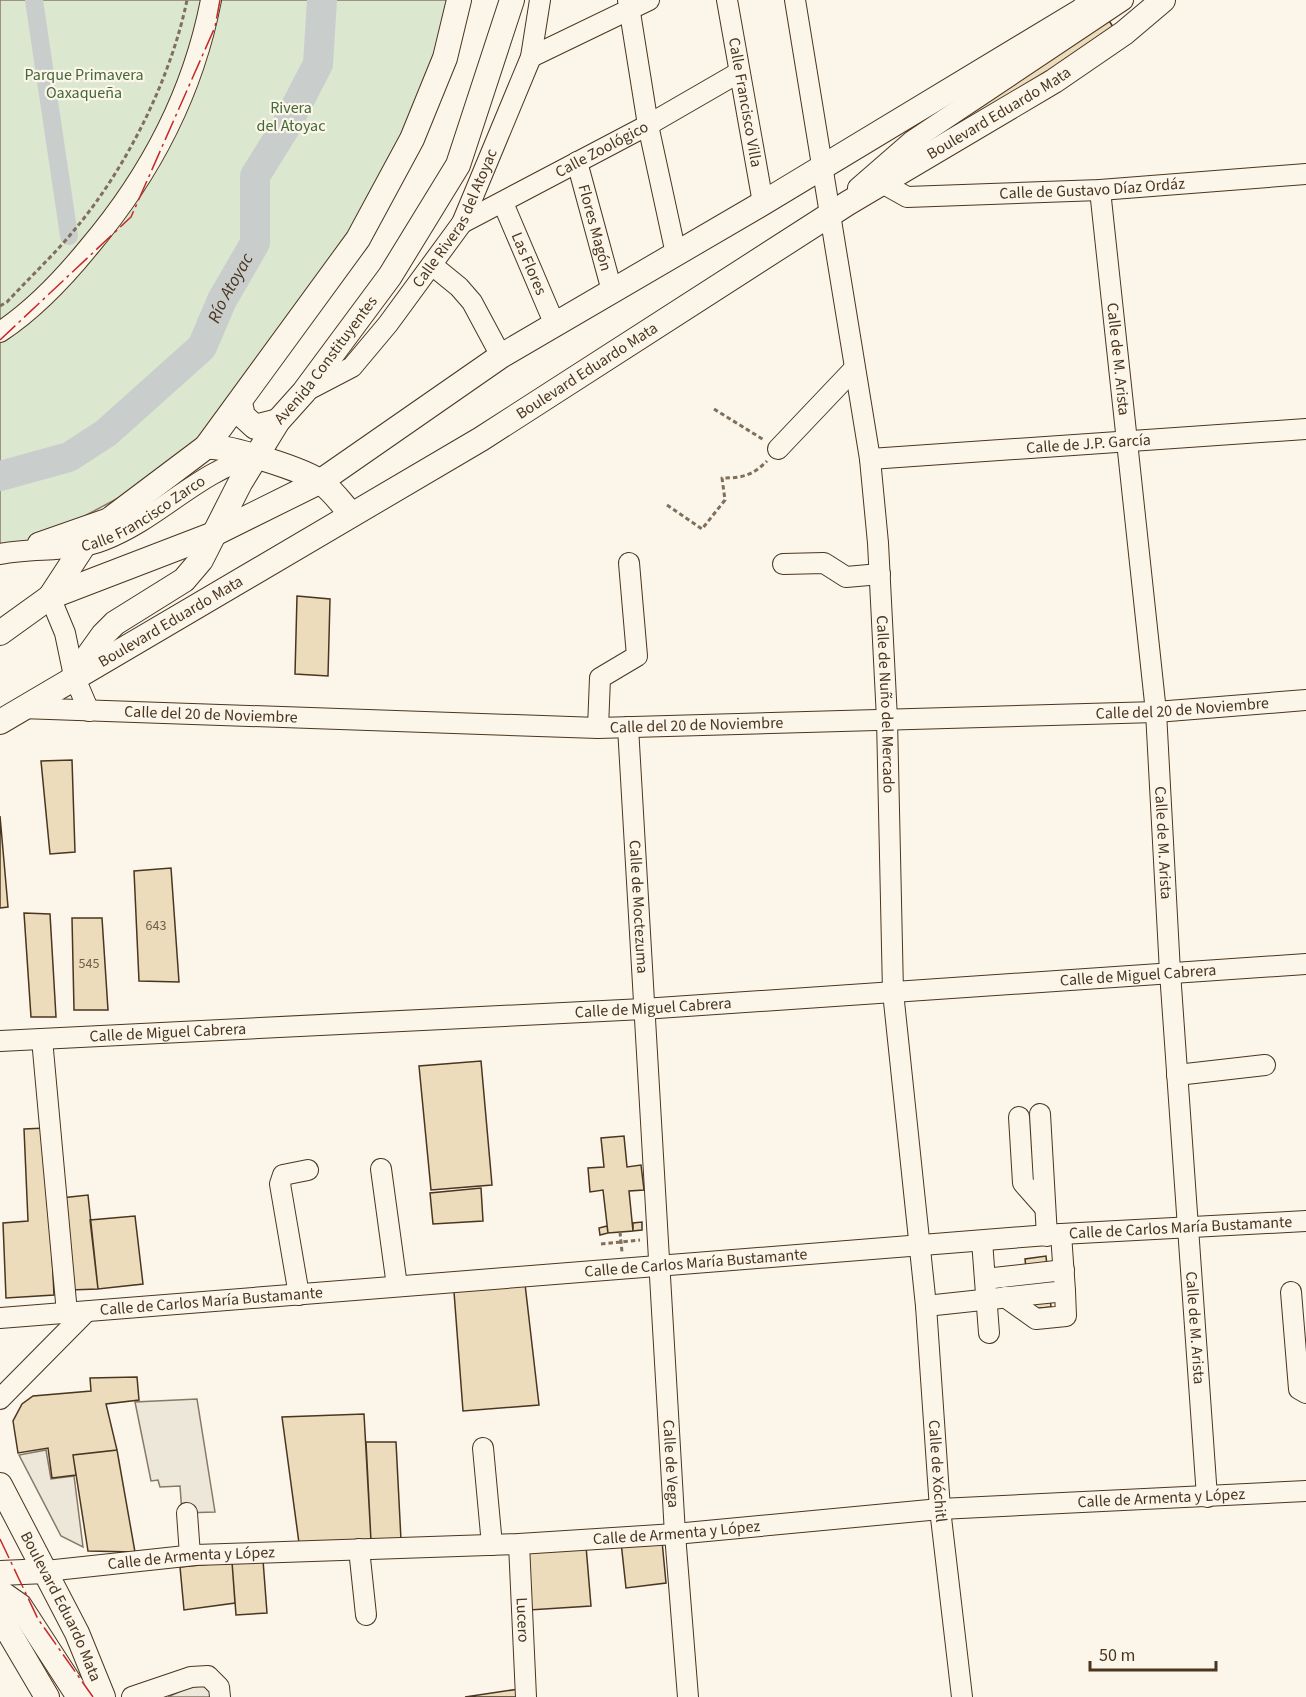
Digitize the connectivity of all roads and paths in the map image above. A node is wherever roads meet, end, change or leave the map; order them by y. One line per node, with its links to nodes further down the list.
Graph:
1 (187, 0): 28 (path)
2 (211, 0): 30 (street)
3 (459, 0): 34 (main road)
4 (512, 0): 33 (main road, Avenida Constituyentes)
5 (540, 0): 13 (street, Calle Riveras del Atoyac)
6 (649, 0): 12 (street)
7 (727, 0): 14 (street, Calle Francisco Villa)
8 (795, 0): 17 (street, Calle de Nuño del Mercado)
9 (1094, 0): 17 (main road)
10 (1123, 0): 23 (street)
11 (1162, 0): 19 (main road, Boulevard Eduardo Mata)
12 (629, 5): 13 (street); 15 (street)
13 (531, 57): 24 (street, Calle Riveras del Atoyac)
14 (738, 73): 15 (street, Calle Zoológico); 22 (street, Calle Francisco Villa)
15 (648, 125): 16 (street, Calle Zoológico); 25 (street)
16 (577, 162): 21 (street, Calle Zoológico); 27 (street, Flores Magón)
17 (823, 165): 22 (main road); 23 (street, Calle de Nuño del Mercado)
18 (1306, 174): 20 (street, Calle de Gustavo Díaz Ordáz)
19 (882, 183): 20 (street, Calle de Gustavo Díaz Ordáz); 23 (main road, Boulevard Eduardo Mata)
20 (1100, 190): 38 (street, Calle de M. Arista)
21 (503, 203): 24 (street, Calle Zoológico); 29 (street, Las Flores)
22 (763, 203): 25 (main road)
23 (840, 209): 32 (street, Calle de Nuño del Mercado); 45 (main road, Boulevard Eduardo Mata)
24 (462, 223): 26 (street, Calle Riveras del Atoyac)
25 (676, 254): 27 (main road)
26 (432, 265): 31 (street); 33 (street, Calle Riveras del Atoyac)
27 (612, 291): 29 (main road)
28 (0, 306)
29 (555, 325): 31 (main road)
30 (0, 332)
31 (501, 356): 43 (main road)
32 (854, 369): 40 (street); 42 (street, Calle de Nuño del Mercado)
33 (304, 392): 36 (main road, Avenida Constituyentes)
34 (240, 403): 36 (main road); 39 (main road)
35 (714, 409): 40 (path)
36 (278, 421): 41 (main road, Avenida Constituyentes)
37 (1306, 429): 38 (street, Calle de J.P. García)
38 (1128, 441): 42 (street, Calle de J.P. García); 60 (street, Calle de M. Arista)
39 (206, 447): 41 (main road); 46 (main road)
40 (778, 449): 44 (path)
41 (256, 456): 43 (main road); 47 (main road, Avenida Constituyentes); 48 (street, Calle Francisco Zarco)
42 (870, 459): 53 (street, Calle de Nuño del Mercado)
43 (321, 482): 45 (main road); 47 (main road)
44 (667, 505)
45 (351, 514): 56 (main road, Boulevard Eduardo Mata)
46 (113, 517): 48 (main road); 49 (street, Calle Francisco Zarco)
47 (214, 534): 54 (main road); 56 (main road, Avenida Constituyentes)
48 (84, 545): 49 (street, Calle Francisco Zarco); 54 (main road)
49 (21, 550): 50 (street, Calle Francisco Zarco)
50 (0, 554)
51 (629, 562): 64 (street)
52 (783, 564): 53 (street)
53 (880, 574): 61 (street, Calle de Nuño del Mercado)
54 (50, 597): 55 (main road); 56 (street)
55 (1, 631)
56 (74, 676): 58 (main road, Boulevard Eduardo Mata); 59 (street)
57 (1306, 700): 60 (street, Calle del 20 de Noviembre)
58 (21, 708): 59 (street, Calle del 20 de Noviembre); 62 (main road, Boulevard Eduardo Mata)
59 (89, 711): 64 (street, Calle del 20 de Noviembre)
60 (1156, 712): 61 (street, Calle del 20 de Noviembre); 66 (street, Calle de M. Arista)
61 (887, 719): 63 (street, Calle del 20 de Noviembre); 67 (street, Calle de Nuño del Mercado)
62 (0, 722)
63 (628, 727): 64 (street, Calle del 20 de Noviembre); 68 (street, Calle de Moctezuma)
64 (598, 728)
65 (1306, 964): 66 (street, Calle de Miguel Cabrera)
66 (1170, 972): 67 (street, Calle de Miguel Cabrera); 72 (street, Calle de M. Arista)
67 (893, 992): 68 (street, Calle de Miguel Cabrera); 84 (street, Calle de Nuño del Mercado)
68 (643, 1009): 69 (street, Calle de Miguel Cabrera); 81 (street, Calle de Moctezuma)
69 (42, 1039): 70 (street, Calle de Miguel Cabrera); 93 (street)
70 (0, 1041)
71 (1265, 1065): 72 (street)
72 (1177, 1075): 79 (street, Calle de M. Arista)
73 (1040, 1114): 77 (street)
74 (1019, 1117): 77 (street)
75 (308, 1170): 90 (street)
76 (381, 1170): 88 (street)
77 (1045, 1208): 80 (street)
78 (1306, 1221): 79 (street, Calle de Carlos María Bustamante)
79 (1187, 1228): 80 (street, Calle de Carlos María Bustamante); 101 (street, Calle de M. Arista)
80 (1054, 1235): 82 (street, Calle de Carlos María Bustamante); 86 (street)
81 (660, 1238): 83 (path); 85 (street, Calle de Moctezuma)
82 (982, 1241): 84 (street, Calle de Carlos María Bustamante); 87 (street)
83 (601, 1244)
84 (920, 1247): 85 (street, Calle de Carlos María Bustamante); 92 (street, Calle de Xóchitl)
85 (662, 1266): 88 (street, Calle de Carlos María Bustamante); 104 (street, Calle de Vega)
86 (1064, 1270): 87 (street); 91 (street)
87 (985, 1279): 91 (street)
88 (397, 1286): 90 (street, Calle de Carlos María Bustamante)
89 (1291, 1292): 96 (street)
90 (299, 1295): 93 (street, Calle de Carlos María Bustamante)
91 (995, 1298): 92 (street); 95 (street)
92 (926, 1306): 102 (street, Calle de Xóchitl)
93 (76, 1312): 94 (street, Calle de Carlos María Bustamante); 97 (street, Calle de Carlos María Bustamante)
94 (0, 1318)
95 (989, 1333)
96 (1306, 1393)
97 (0, 1399)
98 (483, 1448): 106 (street)
99 (0, 1485): 109 (main road, Boulevard Eduardo Mata)
100 (1306, 1491): 101 (street, Calle de Armenta y López)
101 (1206, 1497): 102 (street, Calle de Armenta y López)
102 (940, 1509): 104 (street, Calle de Armenta y López); 121 (street, Calle de Xóchitl)
103 (187, 1513): 108 (street)
104 (675, 1534): 105 (street, Calle de Armenta y López); 120 (street, Calle de Vega)
105 (519, 1544): 106 (street, Calle de Armenta y López); 119 (street, Lucero)
106 (492, 1545): 107 (street, Calle de Armenta y López)
107 (358, 1549): 108 (street, Calle de Armenta y López); 112 (street)
108 (190, 1555): 109 (street, Calle de Armenta y López)
109 (46, 1571): 110 (main road); 116 (main road, Boulevard Eduardo Mata)
110 (0, 1573)
111 (0, 1592): 115 (main road)
112 (366, 1615)
113 (0, 1617): 114 (main road)
114 (47, 1697)
115 (79, 1697)
116 (103, 1697)
117 (132, 1697): 118 (street)
118 (220, 1697)
119 (526, 1697)
120 (688, 1697)
121 (962, 1697)

